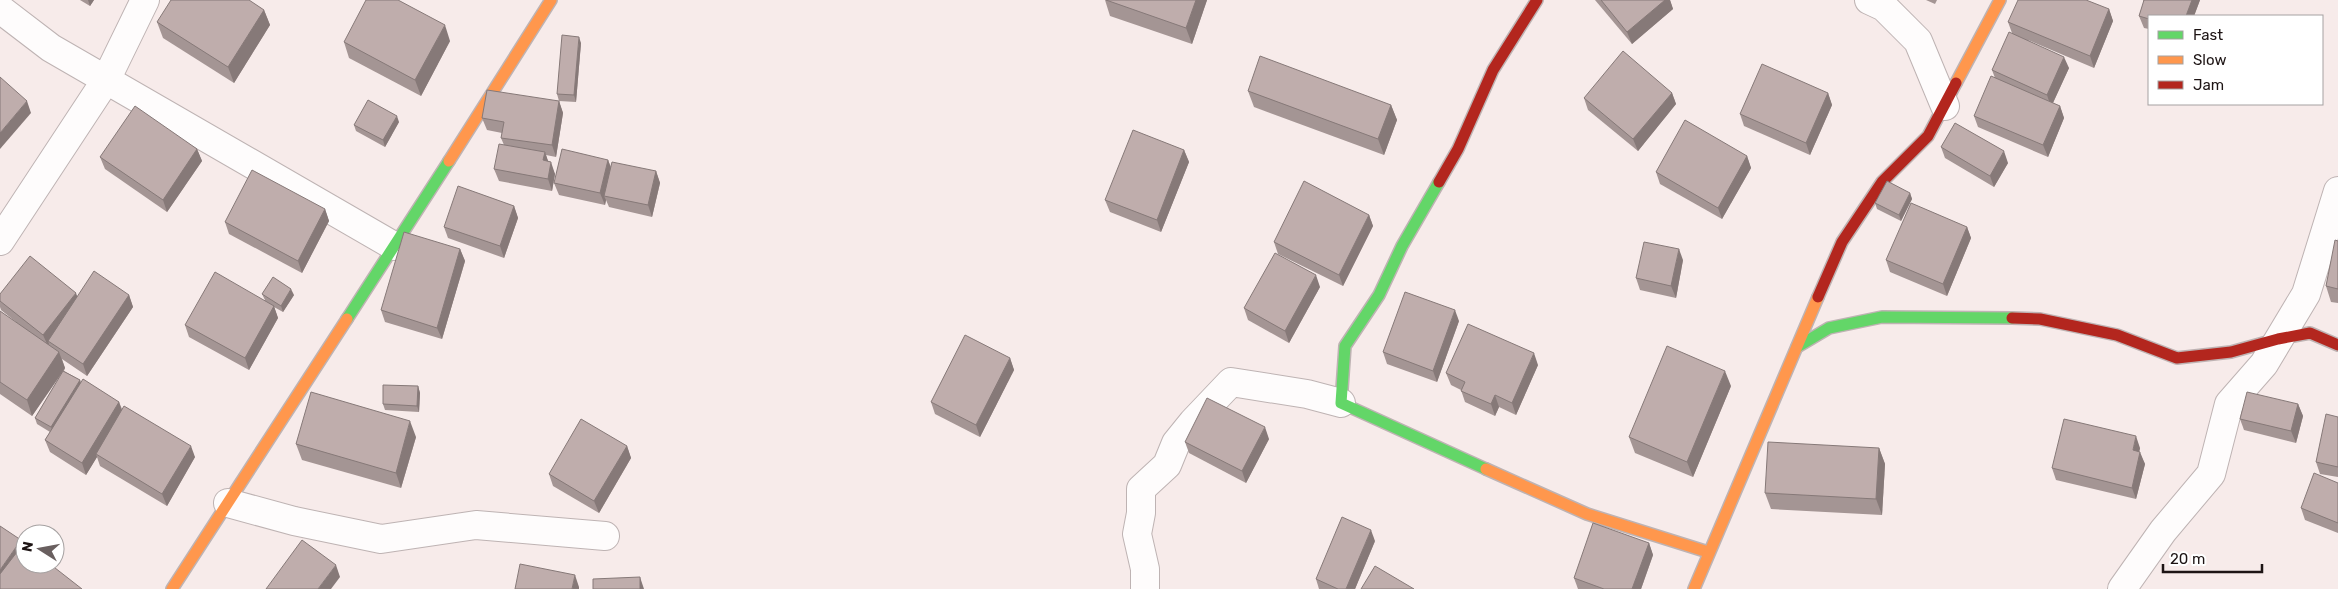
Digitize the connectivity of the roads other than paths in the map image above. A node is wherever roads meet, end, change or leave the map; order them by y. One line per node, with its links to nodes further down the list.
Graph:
1 (145, 0): 7 (street)
2 (551, 0): 11 (street)
3 (1538, 0): 15 (street)
4 (1869, 0): 8 (street)
5 (2000, 0): 8 (street)
6 (0, 9): 7 (street)
7 (106, 80): 10 (street); 11 (street)
8 (1946, 106): 14 (street)
9 (2338, 191): 12 (street)
10 (0, 241)
11 (394, 246): 16 (street)
12 (2278, 339): 13 (street); 14 (street); 22 (street)
13 (2338, 344)
14 (1797, 347): 18 (street)
15 (1341, 403): 18 (street); 20 (street)
16 (228, 503): 17 (street); 19 (street)
17 (605, 536)
18 (1708, 552): 21 (street)
19 (172, 589)
20 (1144, 589)
21 (1694, 589)
22 (2122, 589)

